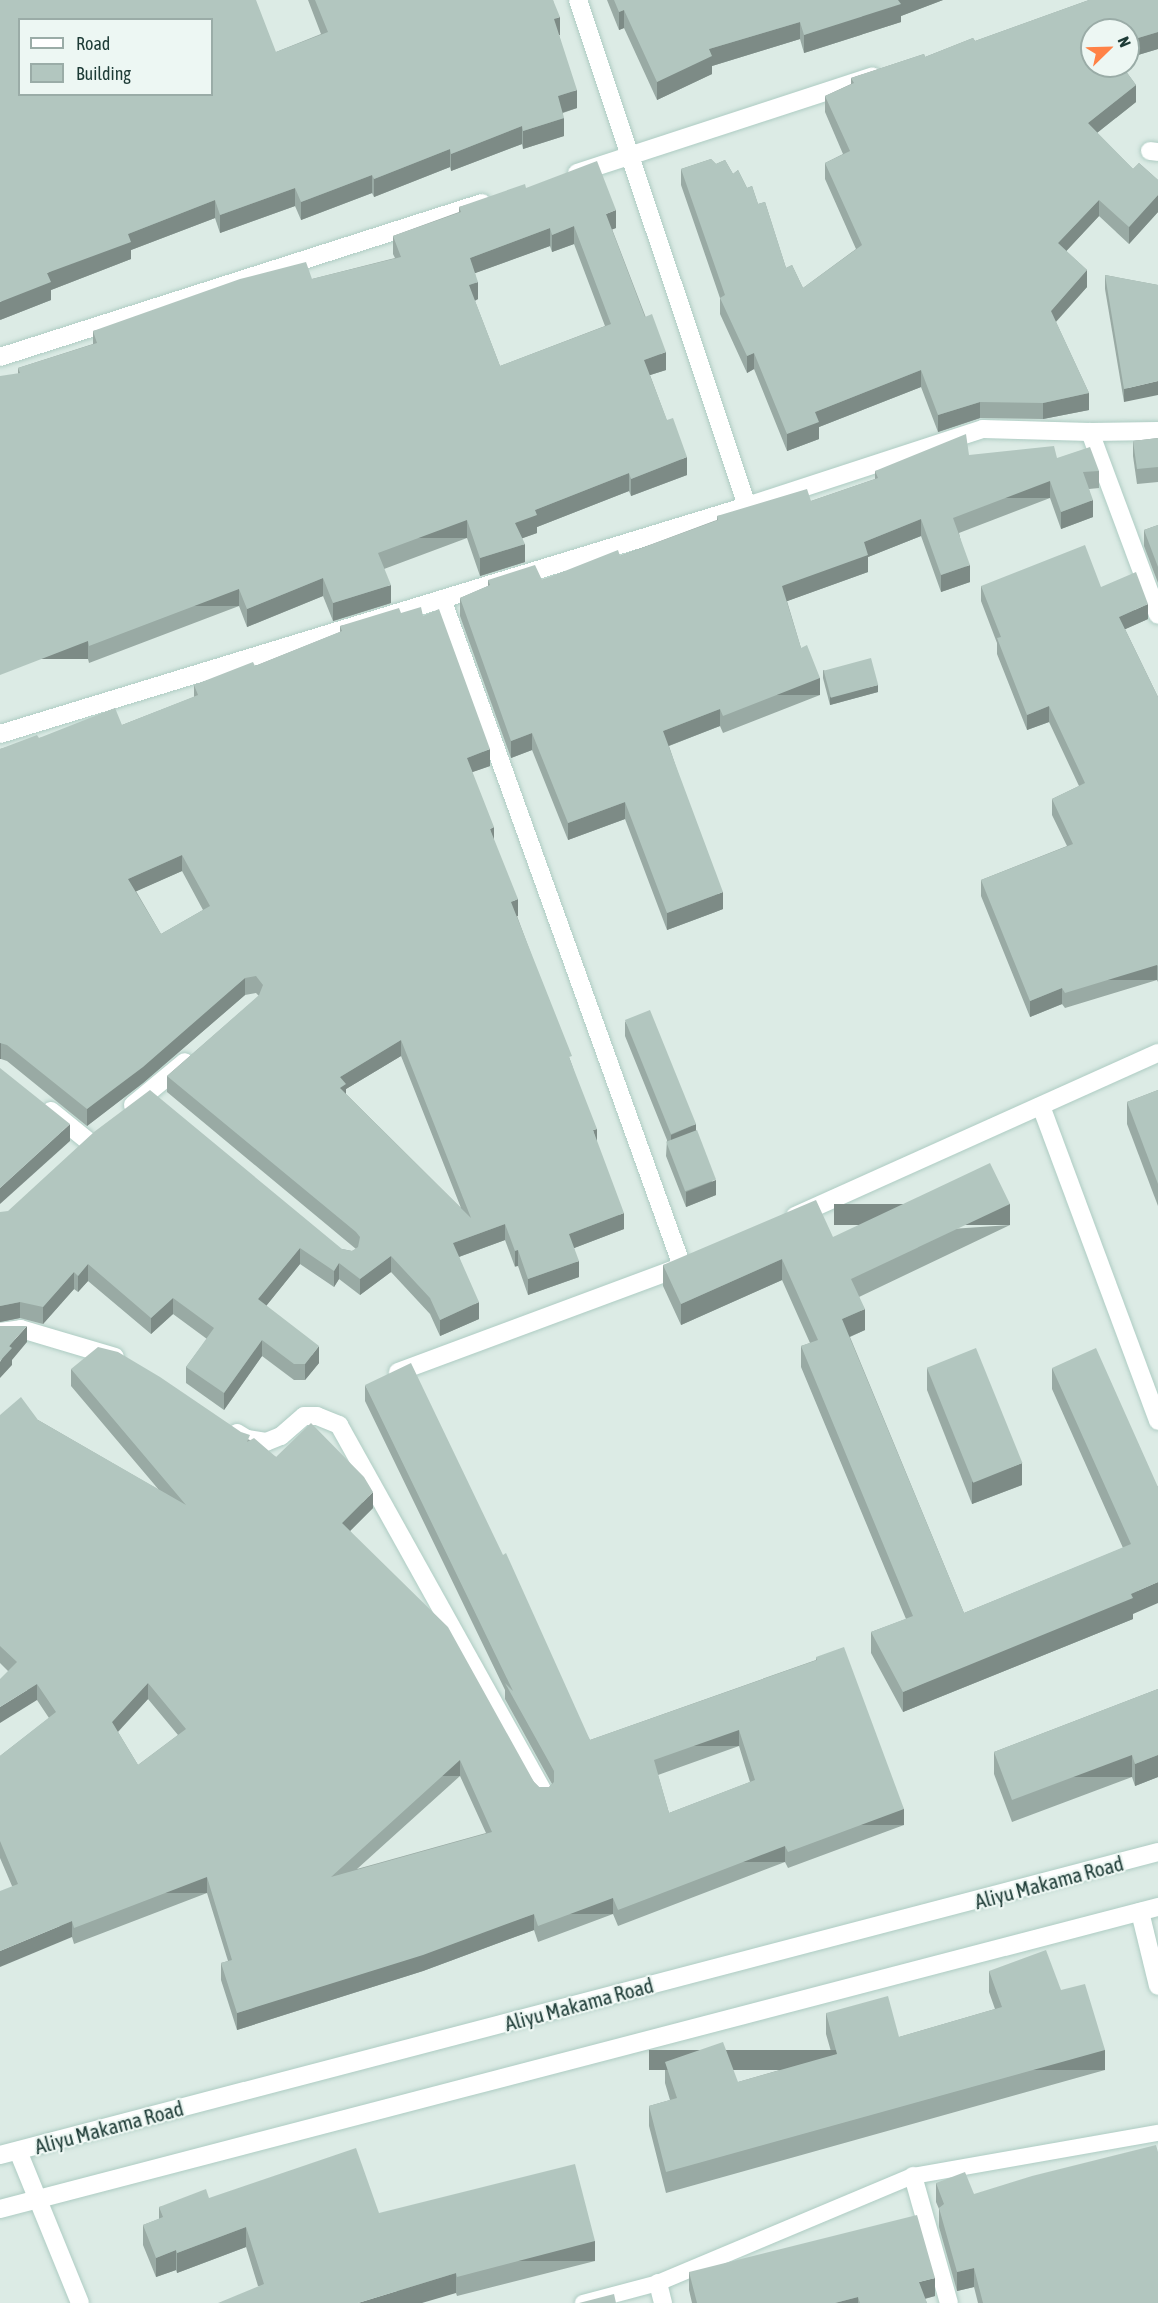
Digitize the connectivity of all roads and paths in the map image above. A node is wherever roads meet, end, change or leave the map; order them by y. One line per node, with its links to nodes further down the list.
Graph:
1 (578, 0): 3 (street)
2 (888, 71): 3 (street)
3 (630, 156): 4 (street); 9 (street)
4 (562, 178)
5 (495, 199): 6 (street)
6 (0, 357)
7 (1158, 431): 8 (street)
8 (1090, 432): 9 (street); 11 (street)
9 (747, 506): 10 (street)
10 (442, 599): 12 (street); 21 (street)
11 (1158, 615)
12 (0, 734)
13 (201, 1048): 17 (street)
14 (1158, 1053): 16 (street)
15 (35, 1098): 18 (street)
16 (1041, 1106): 19 (street); 26 (street)
17 (123, 1113)
18 (105, 1127)
19 (780, 1223)
20 (704, 1257): 21 (street)
21 (682, 1266): 24 (street)
22 (0, 1332): 23 (street)
23 (135, 1362)
24 (398, 1372)
25 (219, 1420): 27 (street)
26 (1158, 1421)
27 (544, 1792)
28 (1158, 1852): 33 (street, Aliyu Makama Road)
29 (1158, 1907): 30 (street)
30 (1140, 1912): 31 (street); 35 (street)
31 (1158, 1986)
32 (1158, 2133): 34 (lane)
33 (9, 2153): 35 (street)
34 (913, 2176): 37 (lane); 41 (street)
35 (37, 2200): 36 (street); 38 (street)
36 (0, 2209)
37 (658, 2283): 39 (lane); 40 (street)
38 (80, 2303)
39 (583, 2303)
40 (663, 2303)
41 (949, 2303)

